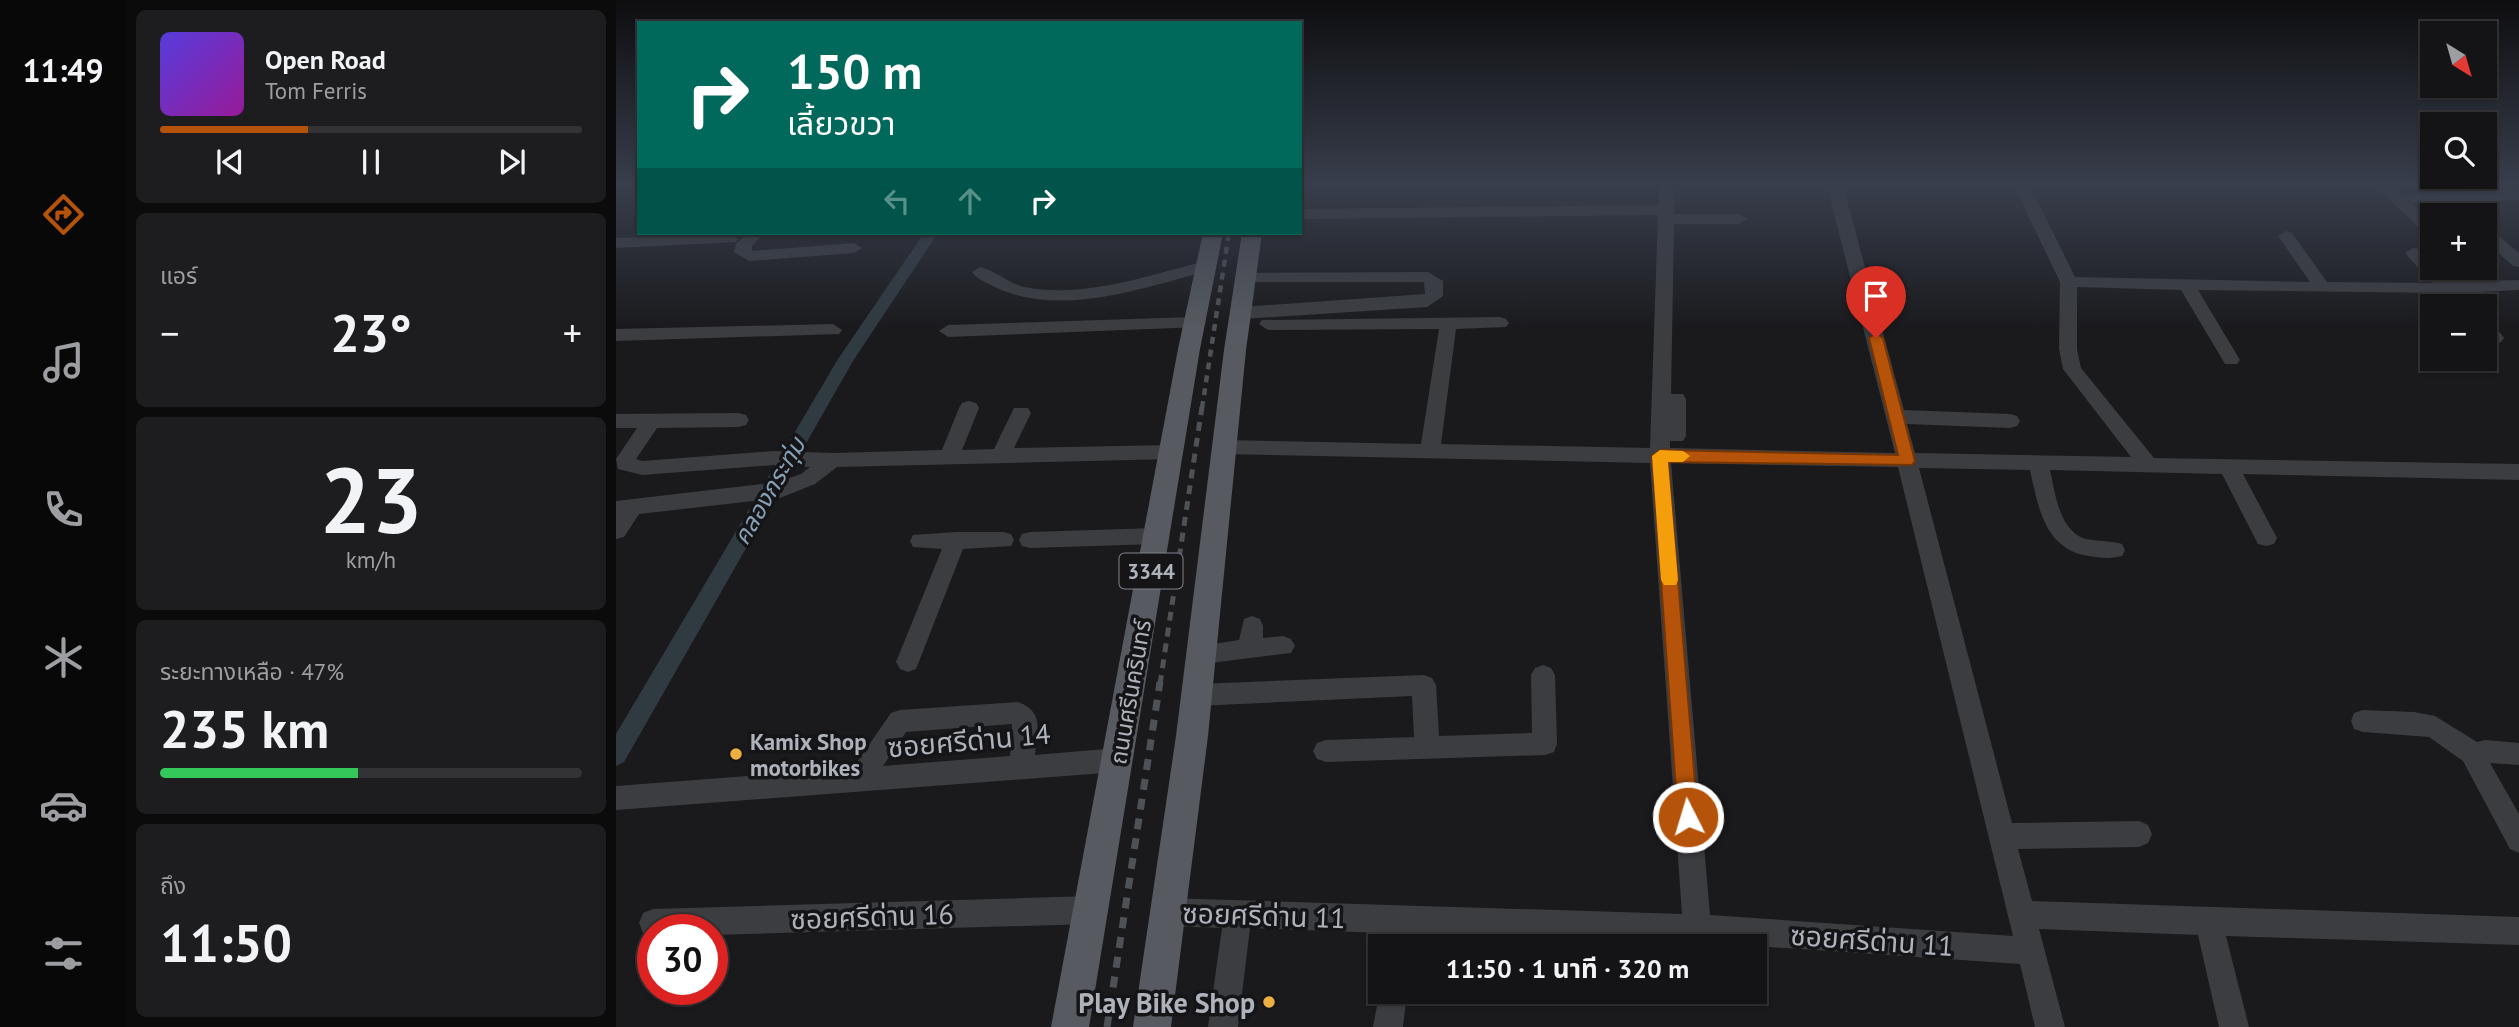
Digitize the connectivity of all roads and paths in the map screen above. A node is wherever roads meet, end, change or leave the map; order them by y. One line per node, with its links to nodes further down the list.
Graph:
1 (1667, 234): 35 (street)
2 (1848, 234): 38 (street)
3 (2045, 234): 18 (street)
4 (754, 235): 11 (street)
5 (1213, 235): 14 (main road, ถนนศรีนครินทร์ / 3344)
6 (1252, 235): 16 (main road, 3344)
7 (2286, 236): 22 (street)
8 (730, 239): 9 (street)
9 (616, 243)
10 (2497, 243): 13 (street)
11 (853, 248)
12 (2413, 253): 23 (street)
13 (2519, 262)
14 (1206, 266): 15 (street); 27 (main road, ถนนศรีนครินทร์ / 3344)
15 (980, 272)
16 (1247, 278): 26 (main road, 3344); 26 (street)
17 (2488, 280): 21 (street)
18 (2069, 282): 19 (street); 53 (street)
19 (2186, 284): 22 (street); 34 (street)
20 (2519, 285): 21 (street)
21 (2496, 286): 23 (street); 25 (street)
22 (2322, 287): 23 (street)
23 (2446, 288): 24 (street)
24 (2452, 294)
25 (2519, 303)
26 (1241, 313): 44 (main road, 3344)
27 (1195, 323): 32 (street); 46 (main road, ถนนศรีนครินทร์ / 3344)
28 (1500, 323): 30 (street)
29 (1268, 324): 30 (street)
30 (1448, 325): 45 (street)
31 (833, 330): 33 (street)
32 (948, 331)
33 (619, 340)
34 (2231, 360)
35 (1677, 399): 43 (street); 48 (street)
36 (970, 408): 49 (street)
37 (1021, 413): 47 (street)
38 (1896, 417): 42 (street); 51 (street)
39 (652, 420): 40 (street); 41 (street); 50 (street)
40 (739, 420)
41 (616, 421)
42 (2010, 421)
43 (1676, 436)
44 (1225, 447): 45 (street); 66 (main road, 3344)
45 (1430, 451): 48 (street)
46 (1172, 452): 47 (street); 58 (main road, ถนนศรีนครินทร์ / 3344)
47 (1000, 456): 49 (street)
48 (1660, 456): 51 (street); 88 (street)
49 (949, 457): 50 (street)
50 (834, 460): 56 (street)
51 (1907, 461): 52 (street); 80 (street)
52 (2038, 463): 53 (street); 64 (street)
53 (2149, 465): 54 (street)
54 (2229, 467): 55 (street); 59 (street)
55 (2519, 472)
56 (624, 508): 57 (street)
57 (616, 531)
58 (1157, 536): 61 (street); 75 (main road, ถนนศรีนครินทร์ / 3344)
59 (2266, 538)
60 (1003, 540): 63 (street)
61 (1030, 540)
62 (921, 541): 63 (street)
63 (956, 541): 67 (street)
64 (2113, 551)
65 (1283, 646): 66 (street)
66 (1202, 654): 69 (main road, 3344)
67 (908, 662)
68 (1542, 675): 71 (street)
69 (1197, 695): 71 (street); 83 (main road, 3344)
70 (2363, 721): 74 (street)
71 (1427, 748): 72 (street)
72 (1326, 751)
73 (2519, 754): 74 (street)
74 (2476, 756): 81 (street)
75 (1118, 760): 76 (street, ซอยศรีด่าน 14); 82 (main road, ถนนศรีนครินทร์ / 3344)
76 (1022, 767): 77 (street, ซอยศรีด่าน 14); 77 (street)
77 (860, 780): 78 (street, ซอยศรีด่าน 14)
78 (617, 798)
79 (2139, 834): 80 (street)
80 (2002, 836): 85 (street)
81 (2519, 840)
82 (1090, 910): 86 (street, ซอยศรีด่าน 16); 93 (main road, ถนนศรีนครินทร์ / 3344)
83 (1168, 912): 84 (street, ซอยศรีด่าน 11); 94 (main road, 3344)
84 (1238, 915): 90 (street, ซอยศรีด่าน 11); 95 (street)
85 (2022, 915): 87 (street); 91 (street)
86 (728, 921)
87 (2208, 922): 89 (street); 98 (street)
88 (1697, 928): 90 (street, ซอยศรีด่าน 11); 91 (street, ซอยศรีด่าน 11)
89 (2519, 931)
90 (1399, 933)
91 (2031, 951): 97 (street)
92 (1391, 1004): 96 (street)
93 (1070, 1027)
94 (1152, 1027)
95 (1223, 1027)
96 (1388, 1027)
97 (2050, 1027)
98 (2234, 1027)

